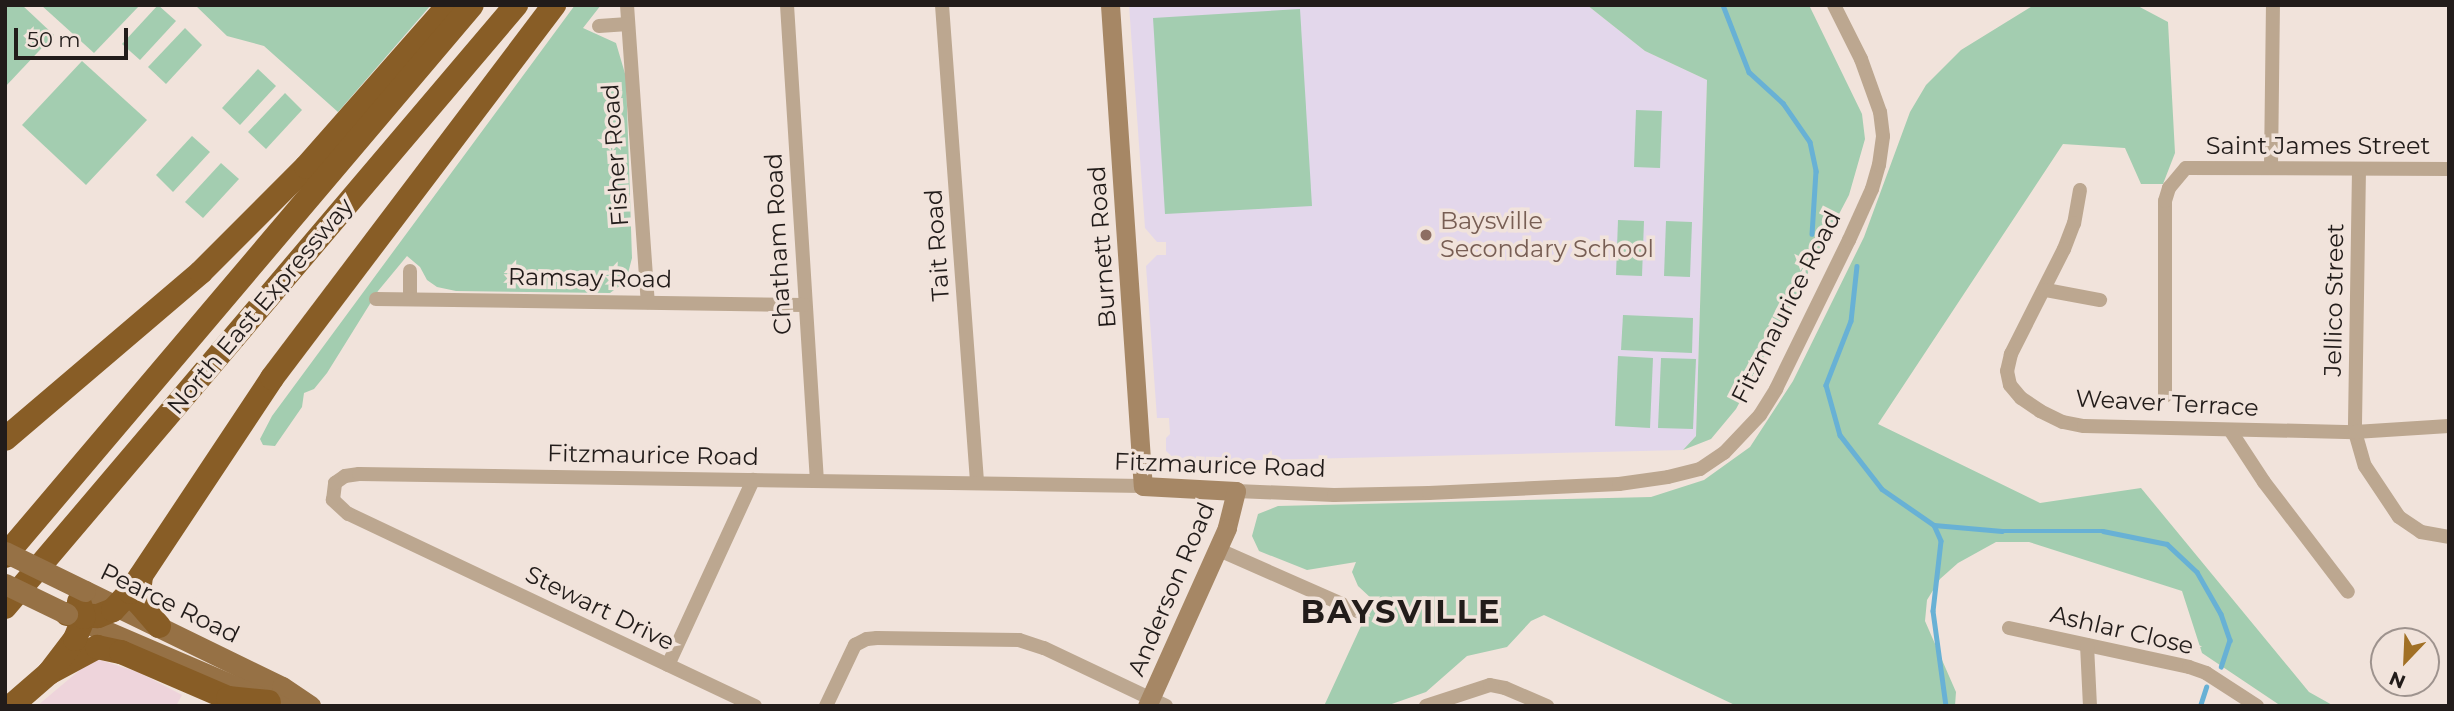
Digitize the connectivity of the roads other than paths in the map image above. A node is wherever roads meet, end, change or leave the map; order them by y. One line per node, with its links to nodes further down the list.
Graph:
1 (449, 5): 28 (highway)
2 (472, 5): 37 (highway, North East Expressway)
3 (516, 5): 43 (highway, North East Expressway)
4 (554, 5): 38 (highway)
5 (627, 5): 11 (street, Fisher Road)
6 (786, 5): 23 (street, Chatham Road)
7 (942, 5): 31 (street, Tait Road)
8 (1110, 5): 32 (street, Burnett Road)
9 (1834, 5): 33 (street, Fitzmaurice Road)
10 (2273, 5): 13 (street)
11 (628, 24): 12 (street); 22 (street, Fisher Road)
12 (599, 26)
13 (2271, 166): 14 (street, Saint James Street); 24 (street, Saint James Street)
14 (2359, 169): 15 (street, Saint James Street); 27 (street, Jellico Street)
15 (2449, 169)
16 (2080, 190): 18 (street, Weaver Terrace)
17 (410, 271): 20 (street)
18 (2046, 290): 21 (street); 26 (street, Weaver Terrace)
19 (376, 299): 20 (street, Ramsay Road)
20 (410, 299): 22 (street, Ramsay Road)
21 (2100, 300)
22 (648, 302): 23 (street, Ramsay Road)
23 (804, 305): 30 (street, Chatham Road)
24 (2165, 396)
25 (2449, 426): 27 (street, Weaver Terrace)
26 (2230, 430): 27 (street, Weaver Terrace); 41 (street)
27 (2355, 432): 34 (street, Jellico Street)
28 (5, 439)
29 (753, 480): 30 (street, Fitzmaurice Road); 36 (street, Fitzmaurice Road); 49 (street)
30 (817, 481): 31 (street, Fitzmaurice Road)
31 (976, 482): 32 (street, Fitzmaurice Road)
32 (1143, 486): 33 (street, Fitzmaurice Road)
33 (1236, 491): 35 (street, Anderson Road)
34 (2449, 537)
35 (1217, 549): 45 (street); 51 (street, Anderson Road)
36 (427, 550): 49 (street, Stewart Drive)
37 (5, 554): 39 (main road, bridge)
38 (141, 575): 42 (highway); 46 (highway)
39 (56, 577): 44 (highway, bridge)
40 (5, 584): 44 (main road, Pearce Road, bridge)
41 (2348, 592)
42 (117, 606): 44 (highway); 46 (main road, Pearce Road)
43 (5, 607)
44 (79, 608): 50 (highway); 52 (main road, Pearce Road)
45 (1362, 613)
46 (159, 626): 54 (main road, Pearce Road)
47 (2009, 628): 48 (street, Ashlar Close)
48 (2087, 645): 59 (street); 60 (street, Ashlar Close)
49 (668, 665): 55 (street, Stewart Drive)
50 (49, 673): 52 (highway); 53 (highway)
51 (1155, 703): 56 (street)
52 (275, 704)
53 (11, 706)
54 (310, 706)
55 (755, 706)
56 (826, 706)
57 (1426, 706): 58 (street)
58 (1547, 706)
59 (2090, 706)
60 (2257, 706)

